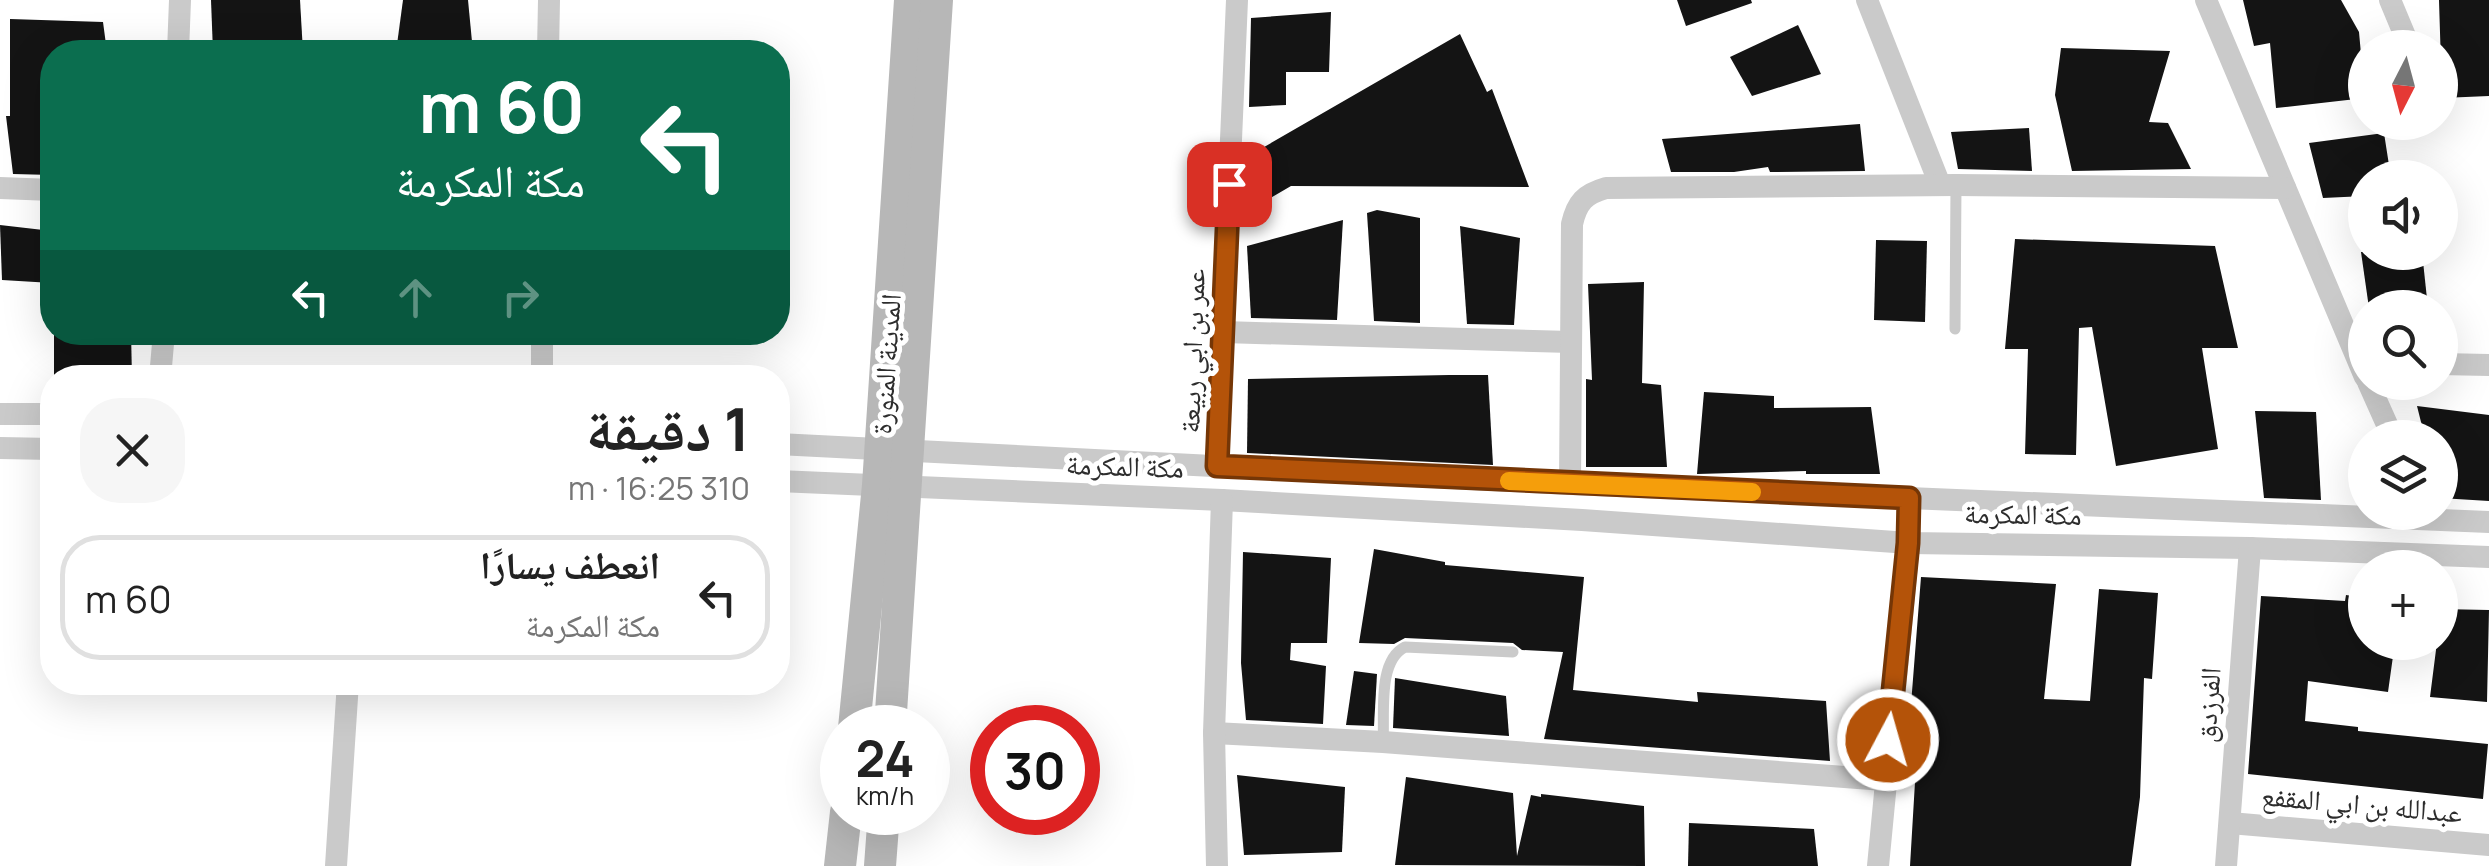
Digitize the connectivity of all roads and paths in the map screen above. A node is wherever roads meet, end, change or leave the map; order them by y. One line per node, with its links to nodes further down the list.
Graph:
1 (180, 0): 10 (street)
2 (549, 0): 11 (street)
3 (910, 0): 27 (main road, المدينة المنورة)
4 (937, 0): 27 (main road)
5 (1236, 0): 17 (street, عمر بن ابي ربيعة)
6 (1867, 0): 12 (street)
7 (2206, 0): 14 (street)
8 (2390, 0): 9 (street)
9 (2402, 30)
10 (178, 40)
11 (548, 40)
12 (1948, 185): 14 (street); 16 (lane); 19 (street)
13 (0, 188): 15 (street)
14 (2285, 188): 18 (street)
15 (40, 190)
16 (1955, 329)
17 (1223, 332): 19 (street); 28 (street, عمر بن ابي ربيعة)
18 (2348, 334)
19 (1571, 342): 30 (street)
20 (2458, 364): 21 (street)
21 (2489, 365)
22 (0, 414): 23 (street)
23 (40, 414)
24 (790, 445): 27 (street, مكة المكرمة)
25 (0, 448): 26 (street)
26 (40, 449)
27 (895, 450): 28 (street, مكة المكرمة); 31 (main road)
28 (1217, 466): 30 (street, مكة المكرمة)
29 (790, 482): 31 (street, مكة المكرمة)
30 (1570, 484): 32 (street, مكة المكرمة)
31 (892, 486): 33 (street, مكة المكرمة); 44 (main road); 45 (main road)
32 (1909, 498): 34 (street, مكة المكرمة); 37 (street)
33 (1222, 500): 37 (street, مكة المكرمة); 46 (street)
34 (2348, 512)
35 (2458, 518): 36 (street, مكة المكرمة)
36 (2489, 522)
37 (1908, 543): 38 (street, مكة المكرمة); 48 (street)
38 (2250, 548): 39 (street, مكة المكرمة); 49 (street, الفرزدق)
39 (2348, 552)
40 (2458, 556): 41 (street, مكة المكرمة)
41 (2489, 557)
42 (1513, 652): 47 (lane)
43 (347, 695): 53 (street)
44 (858, 705)
45 (890, 705)
46 (1214, 733): 47 (street); 56 (street)
47 (1383, 742): 48 (street)
48 (1884, 780): 57 (street)
49 (2230, 824): 52 (street, عبدالله بن ابي المقفع); 58 (street, الفرزدق)
50 (843, 835): 54 (main road)
51 (882, 835): 55 (main road)
52 (2489, 845)
53 (336, 866)
54 (840, 866)
55 (880, 866)
56 (1218, 866)
57 (1878, 866)
58 (2226, 866)

